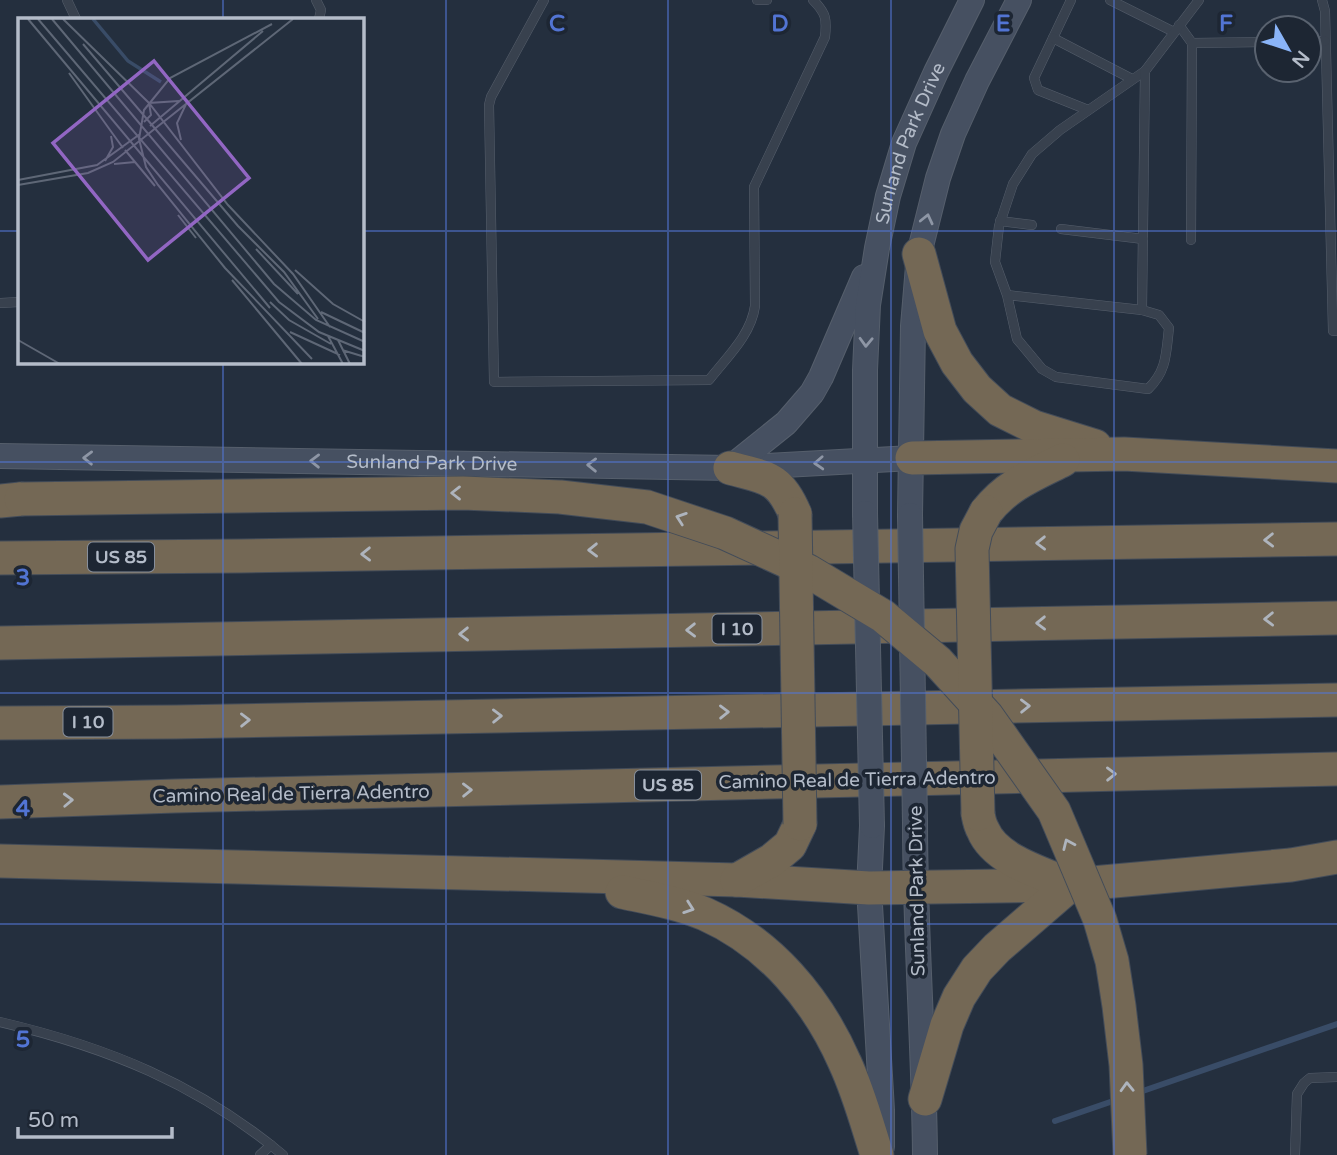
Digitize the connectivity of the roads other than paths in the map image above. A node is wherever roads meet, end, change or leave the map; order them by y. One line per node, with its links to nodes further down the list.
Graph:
1 (67, 0): 13 (lane)
2 (316, 0): 14 (lane)
3 (544, 0): 6 (lane)
4 (757, 0): 5 (lane)
5 (767, 0)
6 (813, 0)
7 (972, 0): 29 (main road, Sunland Park Drive)
8 (1019, 0): 30 (main road, Sunland Park Drive, one-way to 8)
9 (1071, 0): 16 (lane)
10 (1111, 0): 15 (lane)
11 (1199, 0): 15 (lane)
12 (1322, 0): 17 (lane)
13 (76, 18)
14 (319, 18)
15 (1176, 28): 19 (lane); 20 (lane)
16 (1053, 38): 21 (lane); 22 (lane)
17 (1325, 41): 23 (lane)
18 (1253, 42): 19 (lane)
19 (1192, 43): 28 (lane)
20 (1145, 71): 21 (lane); 27 (lane)
21 (1132, 79): 22 (lane)
22 (1088, 110): 24 (lane)
23 (1333, 141): 31 (lane)
24 (1000, 221): 25 (lane); 32 (lane)
25 (1032, 225)
26 (1061, 229): 27 (lane)
27 (1143, 239): 33 (lane)
28 (1191, 240)
29 (877, 248): 39 (main road, Sunland Park Drive, one-way to 39); 41 (main road)
30 (919, 254): 35 (highway); 38 (main road, Sunland Park Drive)
31 (1334, 263): 34 (lane)
32 (1007, 295): 33 (lane); 33 (lane)
33 (1142, 310)
34 (1337, 331)
35 (1124, 454): 36 (highway); 40 (highway)
36 (1071, 456): 38 (highway); 57 (highway, bridge)
37 (0, 457): 41 (main road, Sunland Park Drive, one-way to 37)
38 (912, 458): 39 (main road, Sunland Park Drive); 58 (main road, Sunland Park Drive, bridge)
39 (865, 460): 41 (main road, Sunland Park Drive, one-way to 41); 59 (main road, Sunland Park Drive, bridge)
40 (1337, 466)
41 (730, 468): 56 (highway, bridge)
42 (7, 500): 68 (highway, one-way to 42, bridge)
43 (1337, 539): 44 (highway, US 85, one-way to 44)
44 (241, 556): 45 (highway, US 85); 46 (highway)
45 (0, 558)
46 (0, 573)
47 (1337, 618): 48 (highway, I 10, one-way to 48)
48 (0, 643)
49 (1337, 700): 50 (highway, I 10, one-way to 49)
50 (0, 723)
51 (1337, 769): 52 (highway, Camino Real de Tierra Adentro / US 85, one-way to 51)
52 (0, 802)
53 (1337, 857): 57 (highway)
54 (0, 862): 55 (highway)
55 (551, 875): 56 (highway); 66 (highway, one-way to 66)
56 (737, 880): 59 (highway)
57 (1069, 885): 58 (highway); 62 (highway)
58 (915, 887): 59 (highway); 62 (main road, Sunland Park Drive)
59 (869, 888): 66 (main road, Sunland Park Drive)
60 (0, 1022): 63 (lane)
61 (1337, 1077): 69 (lane)
62 (925, 1099): 67 (main road, Sunland Park Drive)
63 (271, 1145): 64 (lane); 65 (lane)
64 (260, 1155)
65 (283, 1155)
66 (879, 1155)
67 (925, 1155)
68 (1130, 1155)
69 (1295, 1155)

